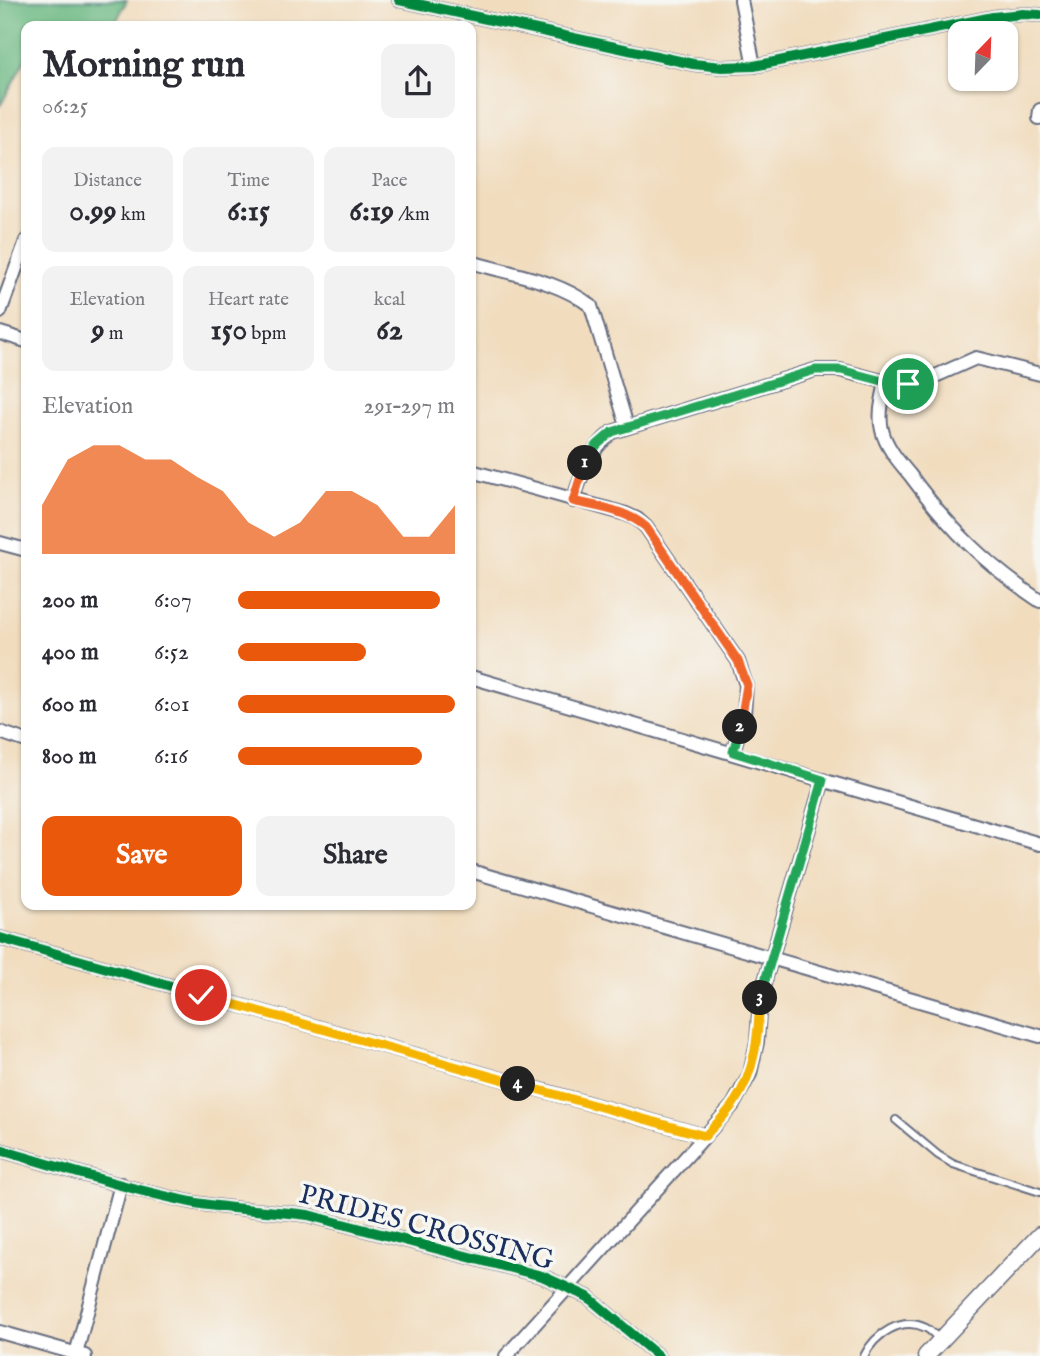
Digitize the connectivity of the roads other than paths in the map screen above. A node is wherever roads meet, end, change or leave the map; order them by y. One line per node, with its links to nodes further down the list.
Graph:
1 (399, 0): 4 (street)
2 (741, 0): 4 (street)
3 (1040, 15): 4 (street)
4 (754, 66)
5 (21, 254): 7 (street)
6 (476, 263): 12 (street)
7 (0, 312)
8 (0, 333): 9 (street)
9 (21, 339)
10 (1040, 373): 11 (street)
11 (886, 382): 12 (street); 17 (street)
12 (627, 426): 14 (street)
13 (476, 472): 14 (street)
14 (573, 501): 21 (street)
15 (0, 543): 16 (street)
16 (21, 549)
17 (1040, 601)
18 (476, 678): 21 (street)
19 (0, 732): 20 (street)
20 (21, 739)
21 (733, 752): 22 (street)
22 (823, 780): 23 (street); 26 (street)
23 (1040, 844)
24 (476, 872): 26 (street)
25 (0, 938): 29 (street)
26 (770, 958): 27 (street); 29 (street)
27 (1040, 1036)
28 (896, 1120): 32 (lane)
29 (705, 1136): 34 (street)
30 (0, 1150): 31 (street, PRIDES CROSSING)
31 (121, 1184): 34 (street, PRIDES CROSSING); 37 (street)
32 (1040, 1192)
33 (1040, 1235): 36 (street)
34 (568, 1288): 38 (street); 39 (street, PRIDES CROSSING)
35 (0, 1332): 37 (street)
36 (941, 1340): 40 (lane); 41 (street)
37 (81, 1355)
38 (506, 1356)
39 (658, 1356)
40 (864, 1356)
41 (926, 1356)

